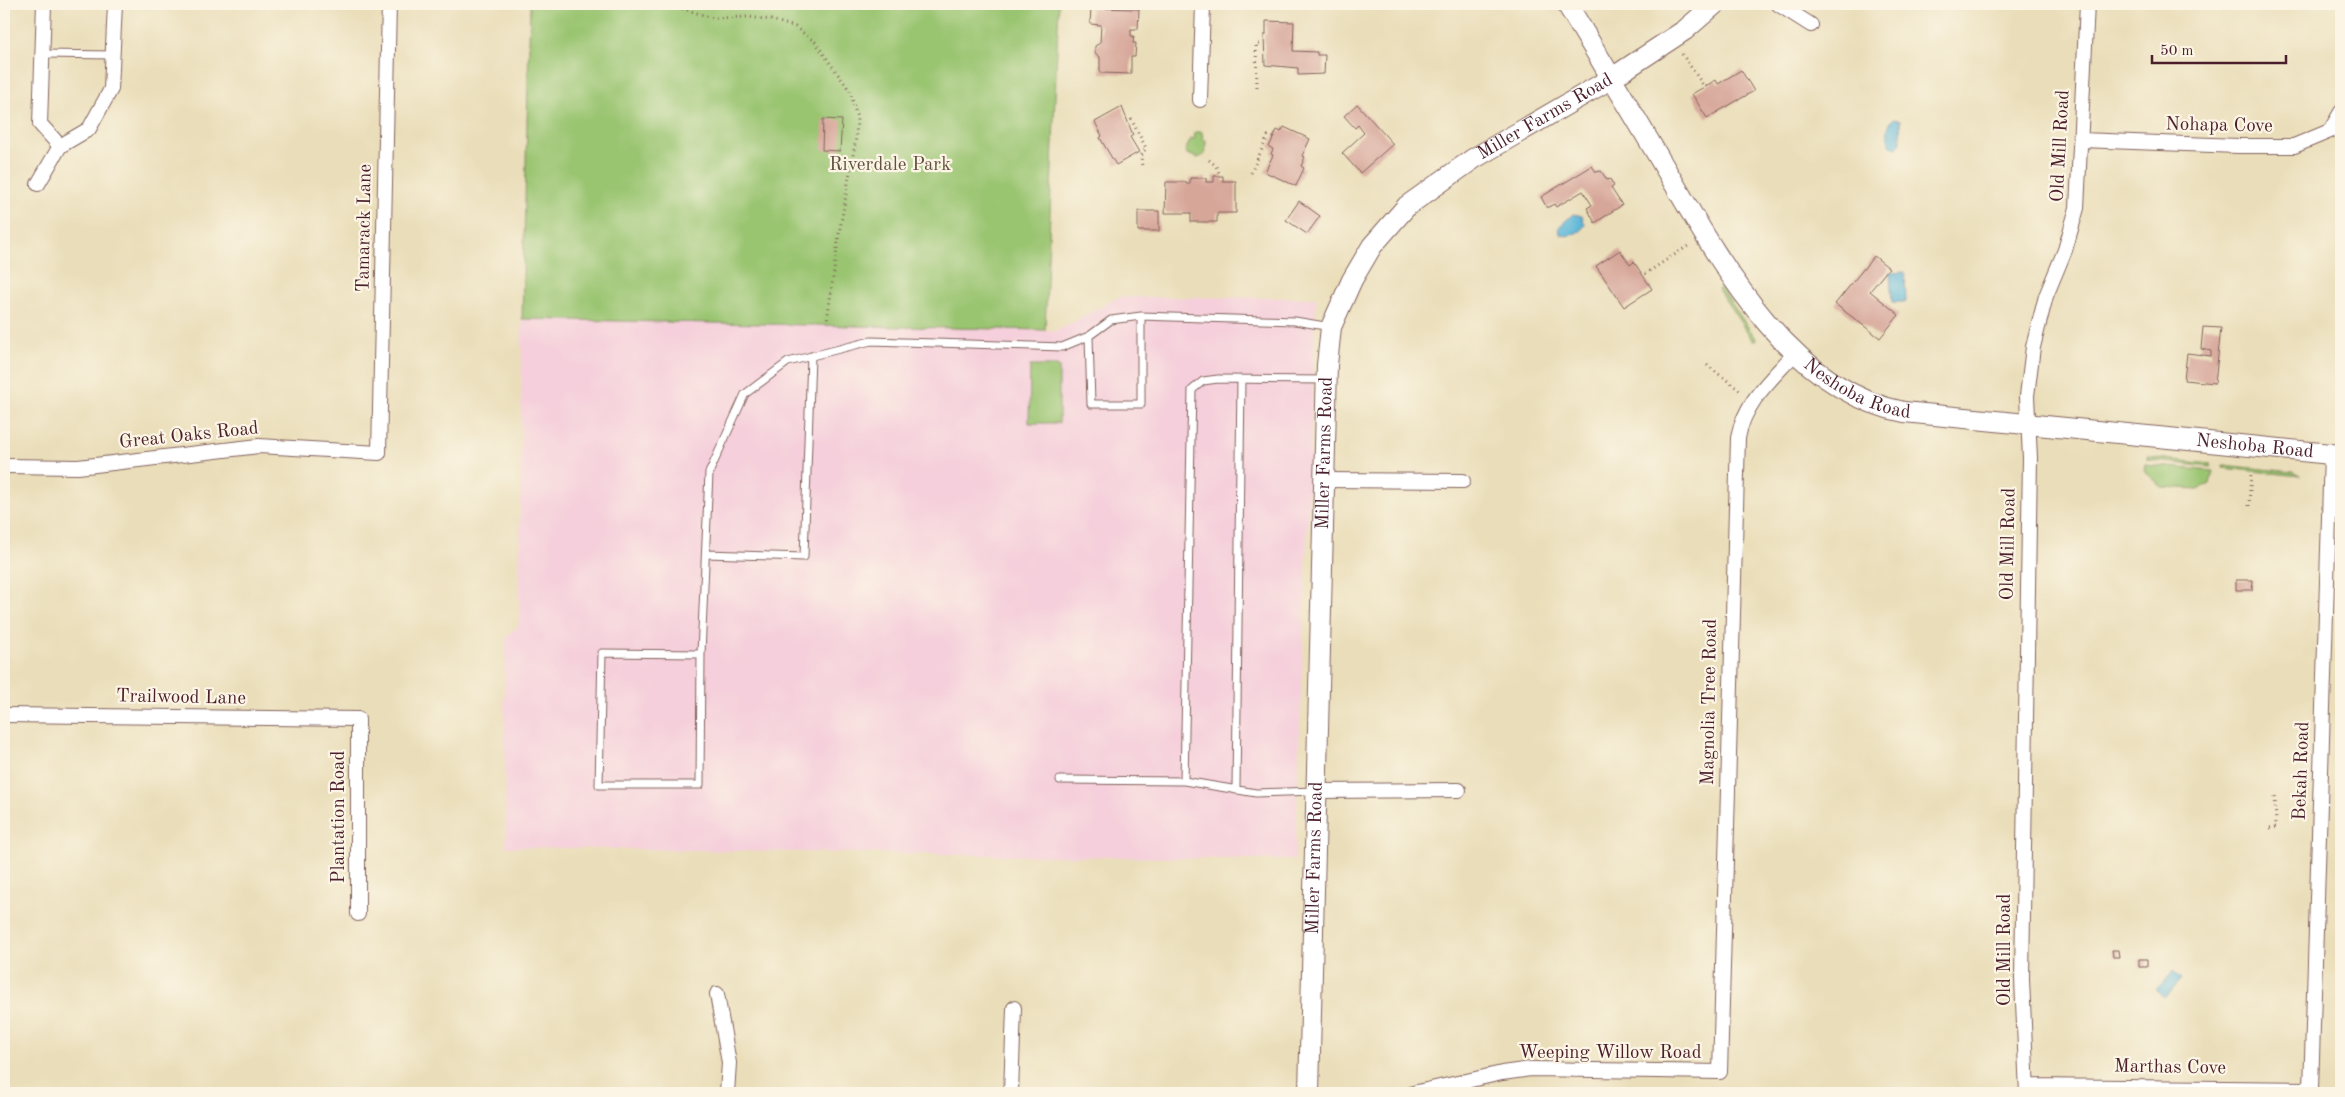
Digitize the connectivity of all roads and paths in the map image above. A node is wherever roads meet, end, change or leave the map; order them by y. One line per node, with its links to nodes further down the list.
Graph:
1 (44, 4): 13 (street)
2 (114, 4): 14 (street)
3 (389, 4): 42 (street, Tamarack Lane)
4 (668, 4): 32 (path)
5 (1203, 4): 18 (street)
6 (1567, 4): 15 (street, Neshoba Road)
7 (1714, 4): 11 (street, Miller Farms Road)
8 (1778, 4): 10 (street)
9 (2087, 4): 22 (street, Old Mill Road)
10 (1811, 25)
11 (1672, 39): 15 (street, Miller Farms Road); 16 (path)
12 (1263, 43): 17 (path)
13 (44, 54): 14 (lane); 23 (street)
14 (112, 55): 23 (street)
15 (1612, 78): 33 (street, Miller Farms Road); 35 (street, Neshoba Road)
16 (1703, 85)
17 (1257, 87)
18 (1200, 100)
19 (2341, 112): 22 (street, Nohapa Cove)
20 (1131, 119): 25 (path)
21 (1273, 138): 27 (path)
22 (2081, 140): 41 (street, Old Mill Road)
23 (60, 146): 28 (street)
24 (1209, 160): 26 (path)
25 (1142, 168)
26 (1219, 173)
27 (1251, 173)
28 (38, 184)
29 (1693, 243): 30 (path)
30 (1645, 274)
31 (1141, 316): 33 (lane); 34 (lane); 34 (lane)
32 (827, 321)
33 (1331, 328): 39 (street, Miller Farms Road)
34 (1089, 336): 36 (lane)
35 (1795, 353): 40 (street, Magnolia Tree Road); 41 (street, Neshoba Road)
36 (811, 356): 49 (lane); 49 (lane)
37 (1707, 365): 40 (path)
38 (1241, 379): 39 (lane); 54 (lane); 55 (lane)
39 (1326, 380): 46 (street, Miller Farms Road)
40 (1753, 400): 63 (street, Magnolia Tree Road)
41 (2028, 425): 43 (street, Neshoba Road); 64 (street, Old Mill Road)
42 (379, 453): 44 (street, Great Oaks Road)
43 (2336, 454): 65 (street, Bekah Road)
44 (4, 466)
45 (2251, 473): 48 (path)
46 (1324, 480): 47 (street); 57 (street, Miller Farms Road)
47 (1463, 481)
48 (2249, 506)
49 (706, 554): 50 (lane)
50 (701, 654): 50 (lane)
51 (4, 715): 52 (street, Trailwood Lane)
52 (358, 719): 60 (street, Plantation Road)
53 (1060, 780): 54 (lane)
54 (1184, 781): 55 (lane)
55 (1236, 790): 57 (lane)
56 (1459, 790): 57 (street)
57 (1316, 791): 68 (street, Miller Farms Road)
58 (2275, 794): 59 (path)
59 (2270, 828)
60 (358, 914)
61 (717, 994): 66 (street)
62 (1014, 1008): 67 (street)
63 (1720, 1072): 69 (street, Weeping Willow Road)
64 (2027, 1089): 65 (street, Marthas Cove)
65 (2311, 1089)
66 (727, 1093)
67 (1011, 1093)
68 (1309, 1093)
69 (1413, 1093)

